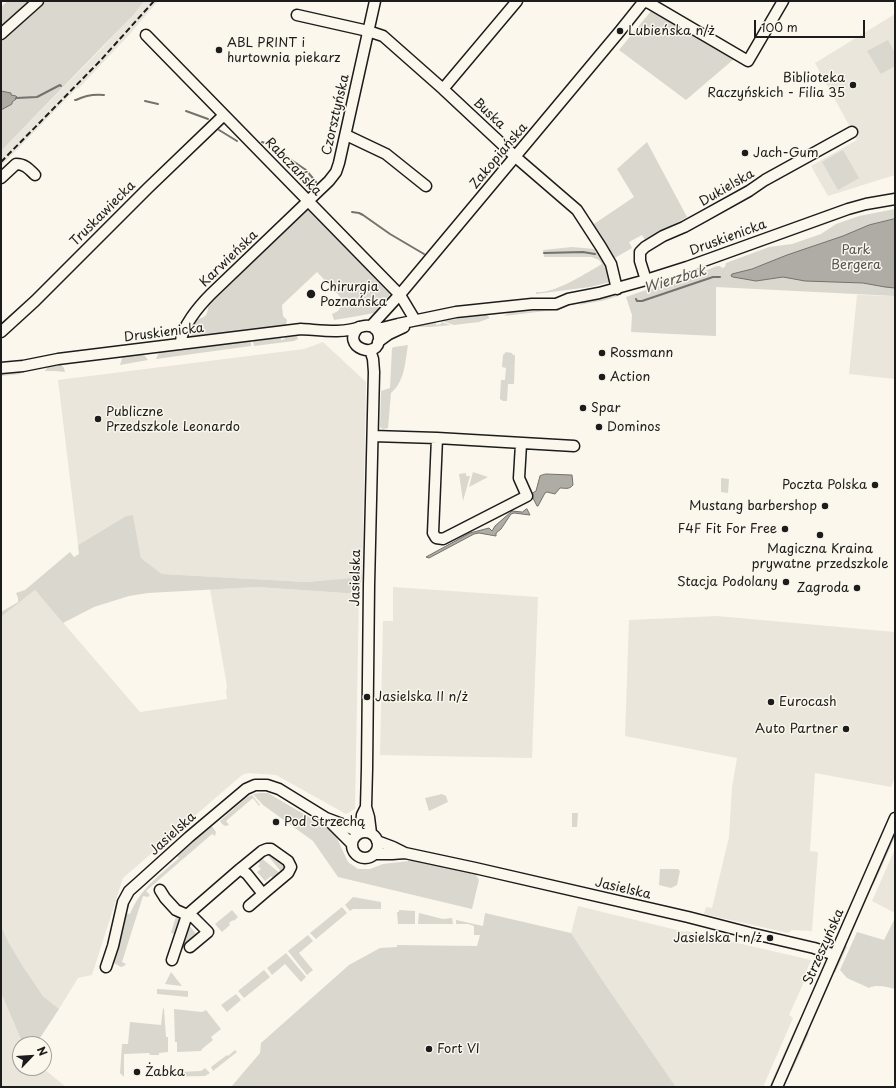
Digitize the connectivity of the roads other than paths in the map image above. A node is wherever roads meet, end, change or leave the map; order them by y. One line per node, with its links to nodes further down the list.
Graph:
1 (38, 1): 8 (street)
2 (375, 1): 7 (street, Czorsztyńska)
3 (517, 1): 10 (street)
4 (644, 1): 5 (street); 14 (street, Zakopiańska)
5 (783, 1)
6 (297, 15): 7 (street, Buska)
7 (368, 31): 10 (street, Buska); 13 (street, Czorsztyńska)
8 (1, 34)
9 (146, 36): 11 (street, Rabczańska)
10 (443, 89): 14 (street, Buska)
11 (224, 115): 19 (street, Rabczańska); 27 (street, Truskawiecka)
12 (852, 132): 20 (street, Dukielska)
13 (346, 134): 17 (street); 19 (street, Czorsztyńska)
14 (516, 156): 21 (street, Buska); 22 (street, Zakopiańska)
15 (35, 174): 16 (street)
16 (1, 178)
17 (426, 186)
18 (895, 200): 20 (street, Druskienicka)
19 (308, 201): 22 (street, Rabczańska); 30 (street, Karwieńska)
20 (646, 280): 21 (street, Druskienicka)
21 (617, 289): 23 (street, Druskienicka)
22 (400, 295): 23 (street, Rabczańska); 25 (street, Zakopiańska)
23 (415, 320): 25 (street, Druskienicka); 29 (street, Druskienicka)
24 (359, 327): 25 (street); 26 (street, Druskienicka); 28 (street)
25 (373, 328): 29 (street)
26 (331, 331): 28 (street, Druskienicka); 30 (street, Druskienicka)
27 (1, 332)
28 (354, 342): 31 (street)
29 (378, 342): 31 (street)
30 (181, 344): 32 (street, Druskienicka)
31 (370, 350): 33 (street, Jasielska)
32 (1, 368)
33 (373, 436): 34 (street); 37 (street, Jasielska)
34 (437, 438): 35 (street); 35 (street)
35 (520, 444): 36 (street)
36 (574, 446)
37 (366, 807): 40 (street, Jasielska); 41 (street, Jasielska)
38 (326, 818): 40 (street, Jasielska); 42 (street, Jasielska); 53 (street, Jasielska)
39 (895, 818): 51 (street, Strzeszyńska)
40 (360, 833): 41 (street); 42 (street)
41 (374, 837): 43 (street, Jasielska); 44 (street)
42 (352, 844): 44 (street)
43 (405, 853): 44 (street, Jasielska); 51 (street, Jasielska)
44 (374, 854)
45 (240, 869): 47 (street); 47 (street); 49 (street)
46 (160, 890): 49 (street)
47 (263, 894): 48 (street)
48 (249, 906)
49 (187, 915): 50 (street); 52 (street)
50 (190, 947)
51 (835, 955): 54 (street, Strzeszyńska)
52 (172, 960)
53 (106, 967)
54 (777, 1087)

